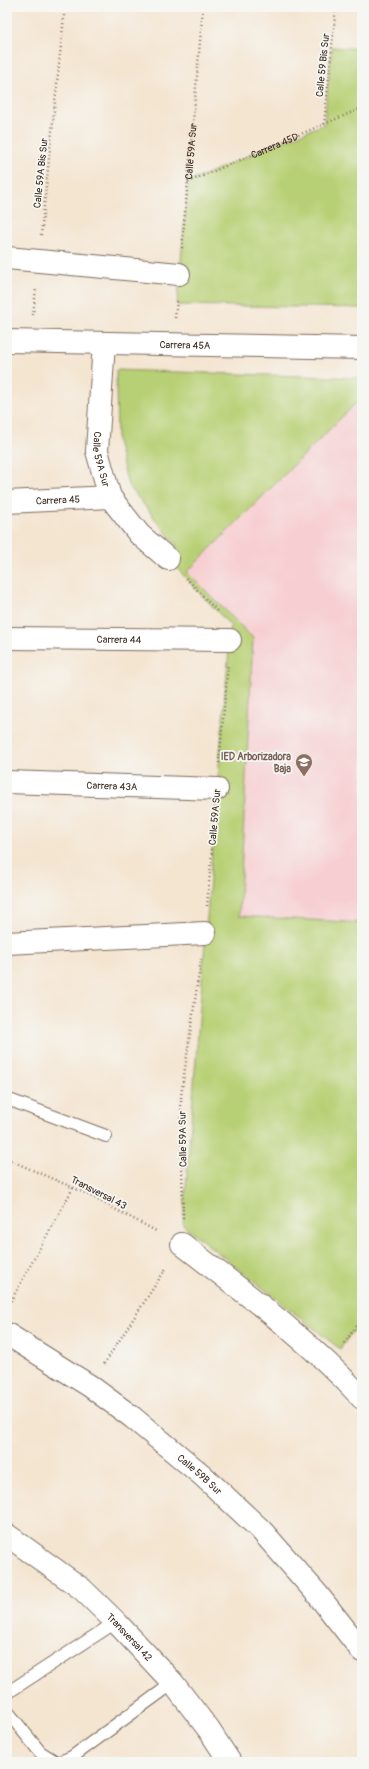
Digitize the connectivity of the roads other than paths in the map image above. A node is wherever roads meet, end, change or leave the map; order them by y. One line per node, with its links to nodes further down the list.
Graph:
1 (7, 258): 2 (street)
2 (179, 274)
3 (7, 341): 4 (street, Carrera 45A)
4 (104, 343): 5 (street, Carrera 45A); 6 (street, Calle 59A Sur)
5 (362, 348)
6 (110, 497): 7 (street, Carrera 45); 8 (street, Calle 59A Sur)
7 (7, 502)
8 (168, 559)
9 (7, 638): 10 (street, Carrera 44)
10 (230, 640)
11 (7, 782): 12 (street, Carrera 43A)
12 (217, 789)
13 (205, 933): 14 (street)
14 (7, 943)
15 (7, 1099): 16 (lane)
16 (106, 1136)
17 (182, 1244): 19 (street)
18 (7, 1334): 23 (street, Calle 59B Sur)
19 (352, 1376): 20 (street)
20 (362, 1398)
21 (7, 1535): 22 (street, Transversal 42)
22 (116, 1622): 24 (street, Transversal 42); 25 (lane)
23 (362, 1651)
24 (173, 1683): 28 (lane); 29 (street, Transversal 42)
25 (7, 1695)
26 (7, 1710): 27 (lane)
27 (56, 1762)
28 (60, 1762)
29 (230, 1762)

